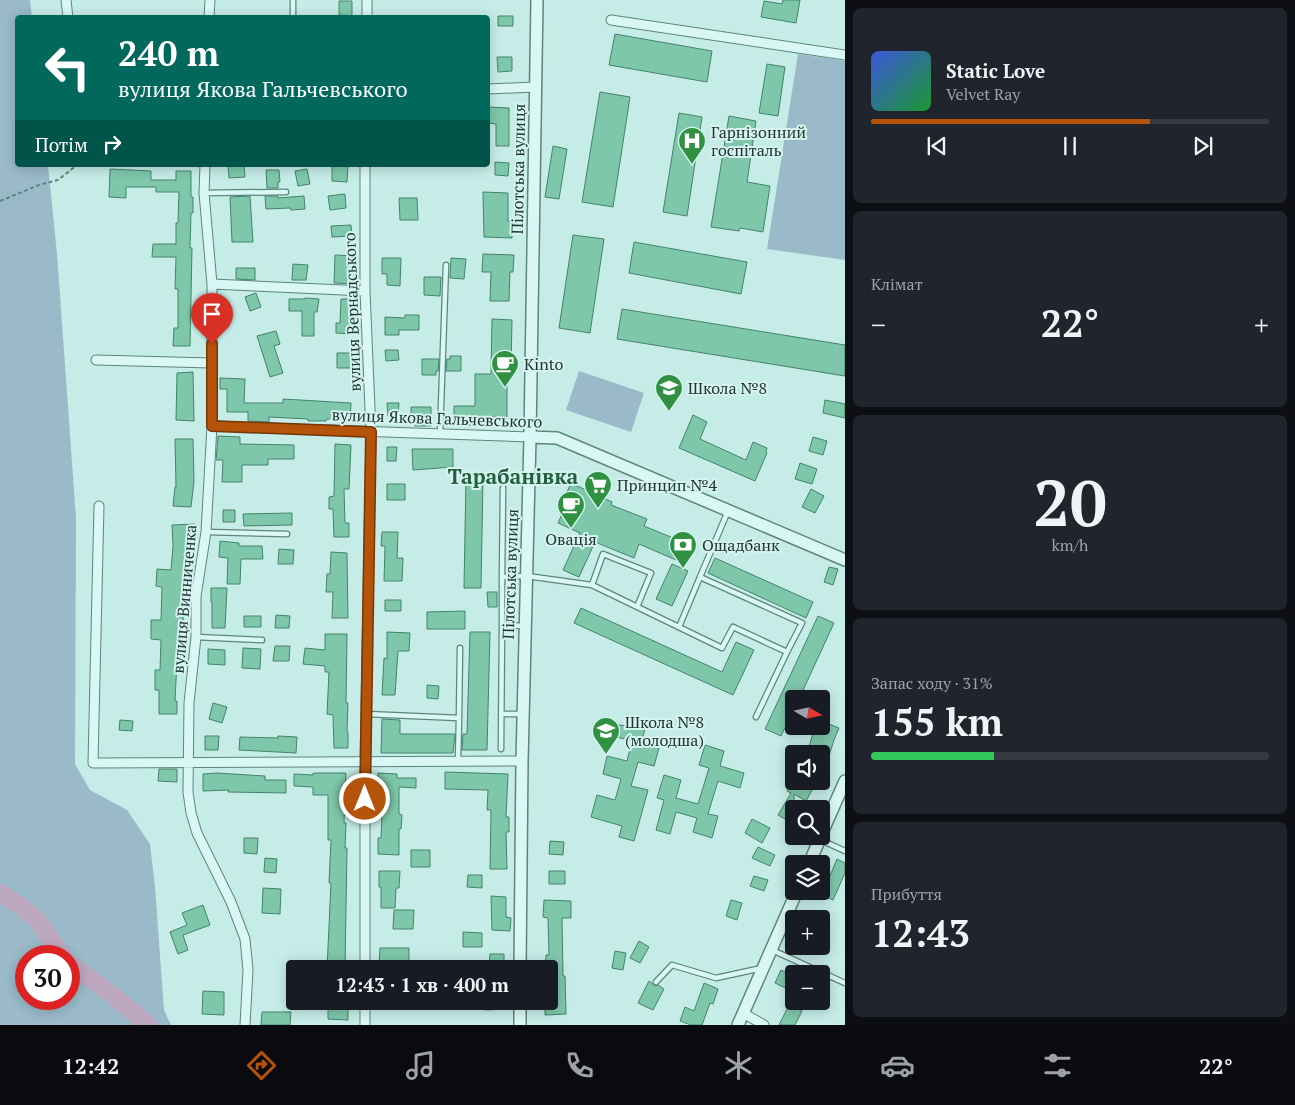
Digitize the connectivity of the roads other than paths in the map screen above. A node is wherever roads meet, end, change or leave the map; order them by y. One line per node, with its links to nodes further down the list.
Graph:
1 (66, 0): 6 (street)
2 (210, 0): 7 (street)
3 (293, 0): 8 (lane)
4 (367, 0): 9 (street)
5 (537, 0): 12 (street, Пілотська вулиця)
6 (68, 15)
7 (209, 15)
8 (293, 15)
9 (367, 15)
10 (611, 20): 11 (street)
11 (845, 55)
12 (535, 87): 13 (street); 26 (street, Пілотська вулиця)
13 (490, 89)
14 (205, 167): 17 (street, вулиця Винниченка)
15 (365, 167): 20 (street, вулиця Вернадського)
16 (286, 192): 17 (lane)
17 (204, 193): 19 (street, вулиця Винниченка)
18 (446, 265): 25 (lane)
19 (212, 284): 20 (street); 22 (street, вулиця Винниченка)
20 (365, 292): 24 (street, вулиця Вернадського)
21 (96, 360): 22 (street)
22 (211, 364): 23 (street, вулиця Винниченка)
23 (212, 426): 24 (street, вулиця Якова Гальчевського); 30 (street, вулиця Винниченка)
24 (371, 432): 25 (street, вулиця Якова Гальчевського); 45 (street, вулиця Вернадського)
25 (440, 434): 26 (street, вулиця Якова Гальчевського)
26 (530, 437): 29 (street, вулиця Якова Гальчевського); 34 (street, Пілотська вулиця)
27 (503, 488): 33 (lane)
28 (99, 506): 54 (street)
29 (728, 511): 32 (street, вулиця Якова Гальчевського); 35 (lane)
30 (206, 532): 31 (lane); 41 (street, вулиця Винниченка)
31 (287, 534)
32 (845, 560)
33 (502, 576): 34 (lane); 38 (lane)
34 (527, 576): 36 (lane); 39 (street, Пілотська вулиця)
35 (700, 577): 40 (lane); 44 (lane)
36 (592, 585): 37 (lane); 37 (lane)
37 (637, 607): 40 (lane)
38 (502, 625): 39 (lane); 46 (lane)
39 (525, 626): 47 (street, Пілотська вулиця)
40 (678, 627): 44 (lane)
41 (196, 637): 42 (lane); 54 (street, вулиця Винниченка)
42 (262, 640)
43 (460, 648): 49 (lane)
44 (787, 652): 48 (lane)
45 (366, 714): 49 (lane); 51 (street, вулиця Вернадського)
46 (502, 714): 47 (lane); 50 (lane)
47 (523, 714): 53 (street, Пілотська вулиця)
48 (756, 717)
49 (459, 718): 52 (lane)
50 (501, 749)
51 (365, 761): 52 (street); 54 (street); 61 (street, вулиця Вернадського)
52 (458, 761): 53 (street)
53 (522, 761): 62 (street, Пілотська вулиця)
54 (189, 763): 69 (street, вулиця Винниченка)
55 (845, 781): 56 (street)
56 (830, 815)
57 (830, 843): 58 (lane)
58 (845, 851)
59 (792, 900): 60 (street)
60 (771, 950): 63 (street); 65 (lane)
61 (365, 960)
62 (520, 960)
63 (763, 968): 64 (lane); 68 (street)
64 (656, 982)
65 (845, 983)
66 (365, 1010): 70 (street)
67 (520, 1010): 71 (street)
68 (743, 1013): 72 (street); 73 (street)
69 (245, 1025)
70 (365, 1025)
71 (520, 1025)
72 (738, 1025)
73 (764, 1025)

